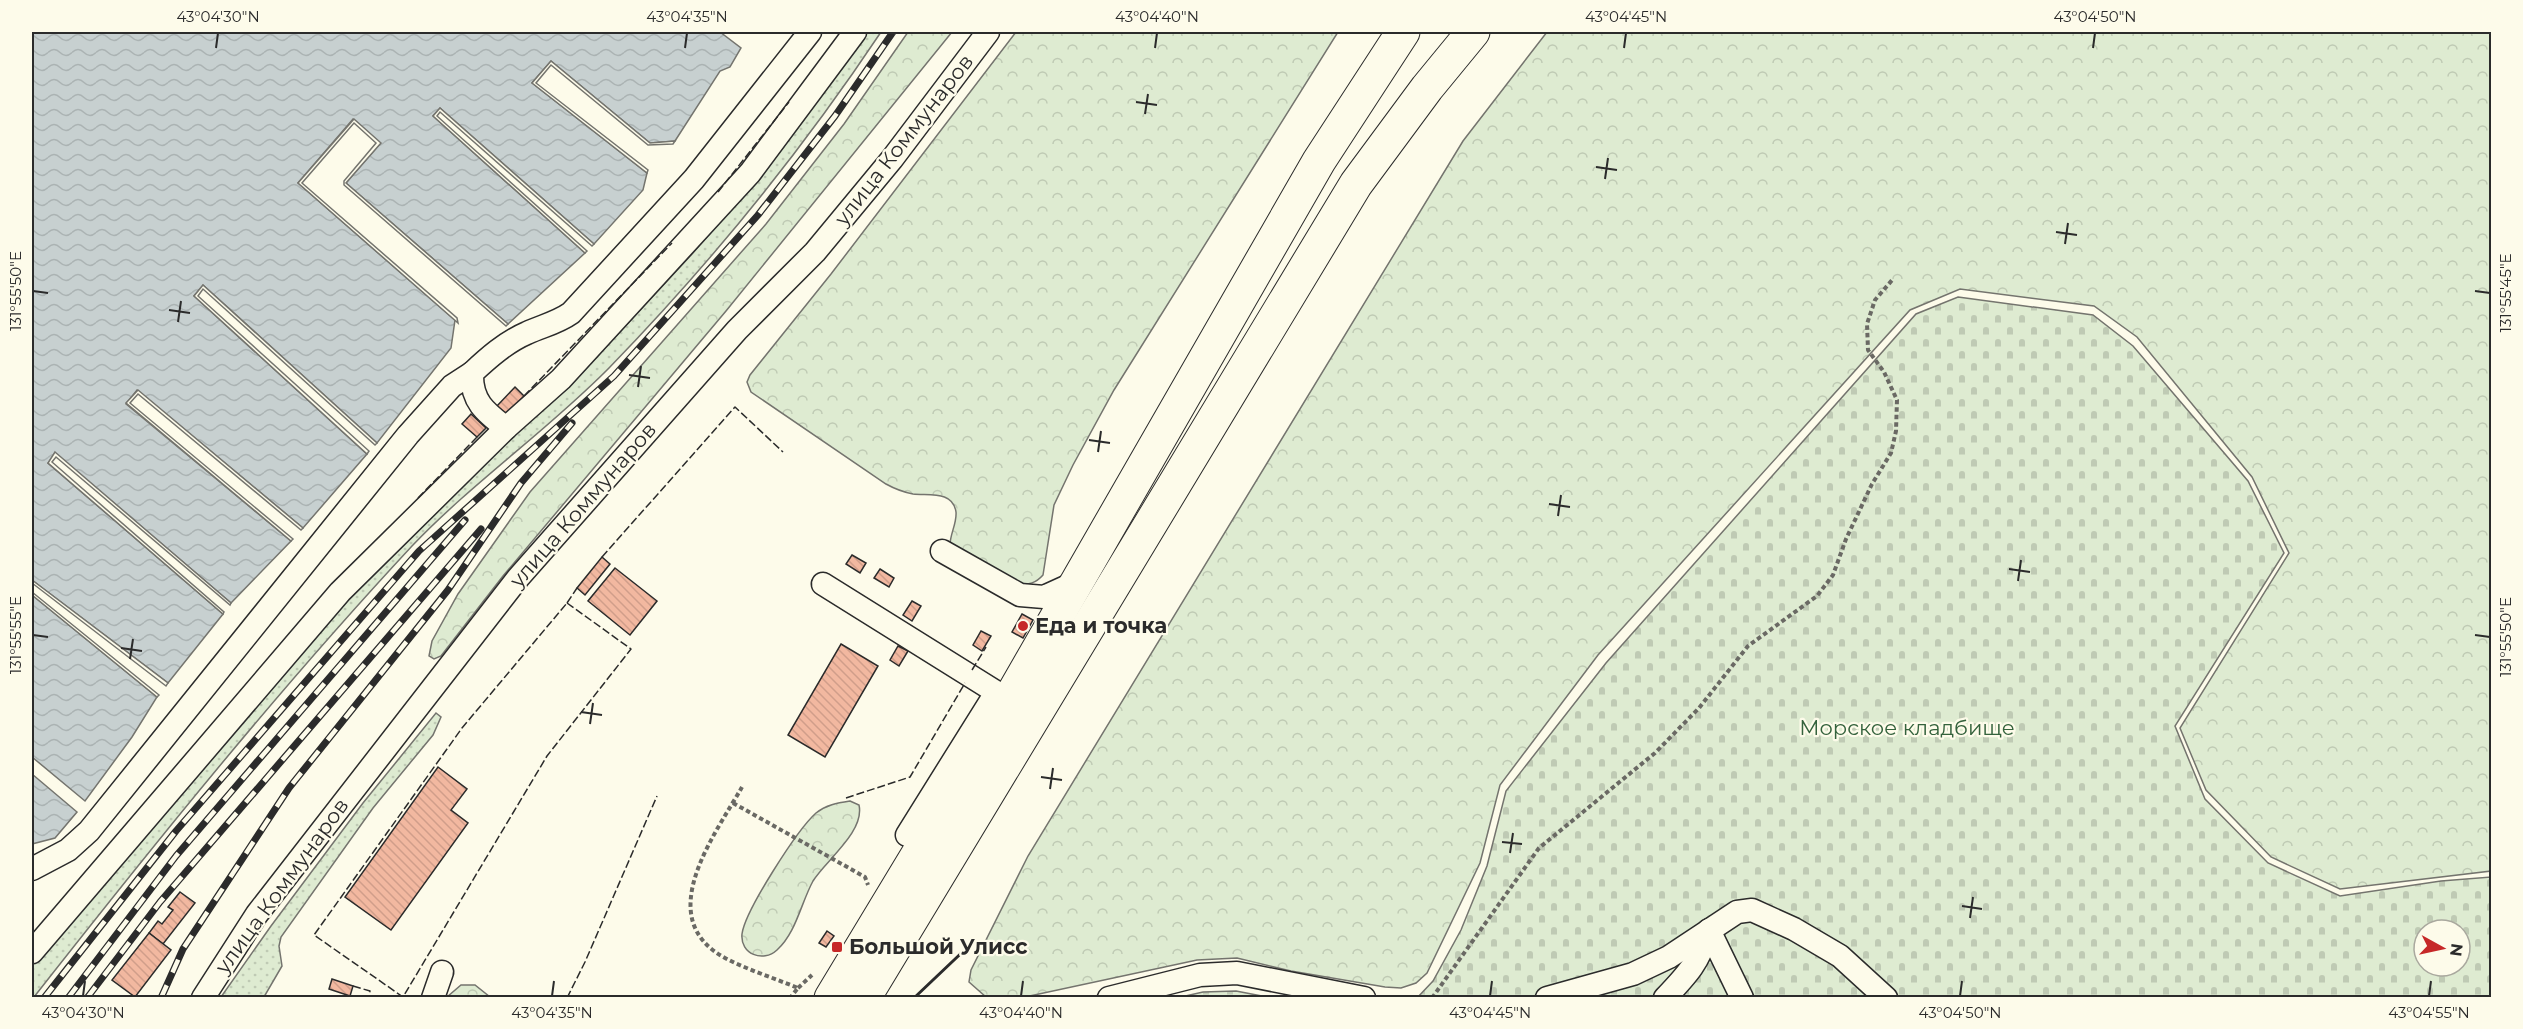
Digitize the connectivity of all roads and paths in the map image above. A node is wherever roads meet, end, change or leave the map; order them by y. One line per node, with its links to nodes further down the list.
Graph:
1 (810, 32): 7 (street)
2 (855, 32): 8 (street)
3 (988, 32): 23 (street, улица Коммунаров)
4 (1403, 32): 11 (highway)
5 (1473, 32): 26 (highway)
6 (1893, 279): 29 (path)
7 (472, 374): 8 (street); 16 (street)
8 (506, 428): 19 (street)
9 (942, 551): 11 (street)
10 (823, 584): 12 (street)
11 (1067, 588): 12 (street); 21 (highway)
12 (996, 692): 15 (street)
13 (742, 787): 14 (path)
14 (733, 803): 17 (path); 22 (path)
15 (907, 835)
16 (32, 869)
17 (866, 893)
18 (1709, 930): 30 (street); 31 (street); 32 (street); 33 (street)
19 (32, 952)
20 (442, 972): 24 (street)
21 (823, 985): 22 (path)
22 (798, 988): 25 (path)
23 (202, 998)
24 (433, 998)
25 (790, 998)
26 (864, 998)
27 (1109, 998): 28 (street)
28 (1364, 998)
29 (1432, 998)
30 (1547, 998)
31 (1665, 998)
32 (1742, 998)
33 (1886, 998)

